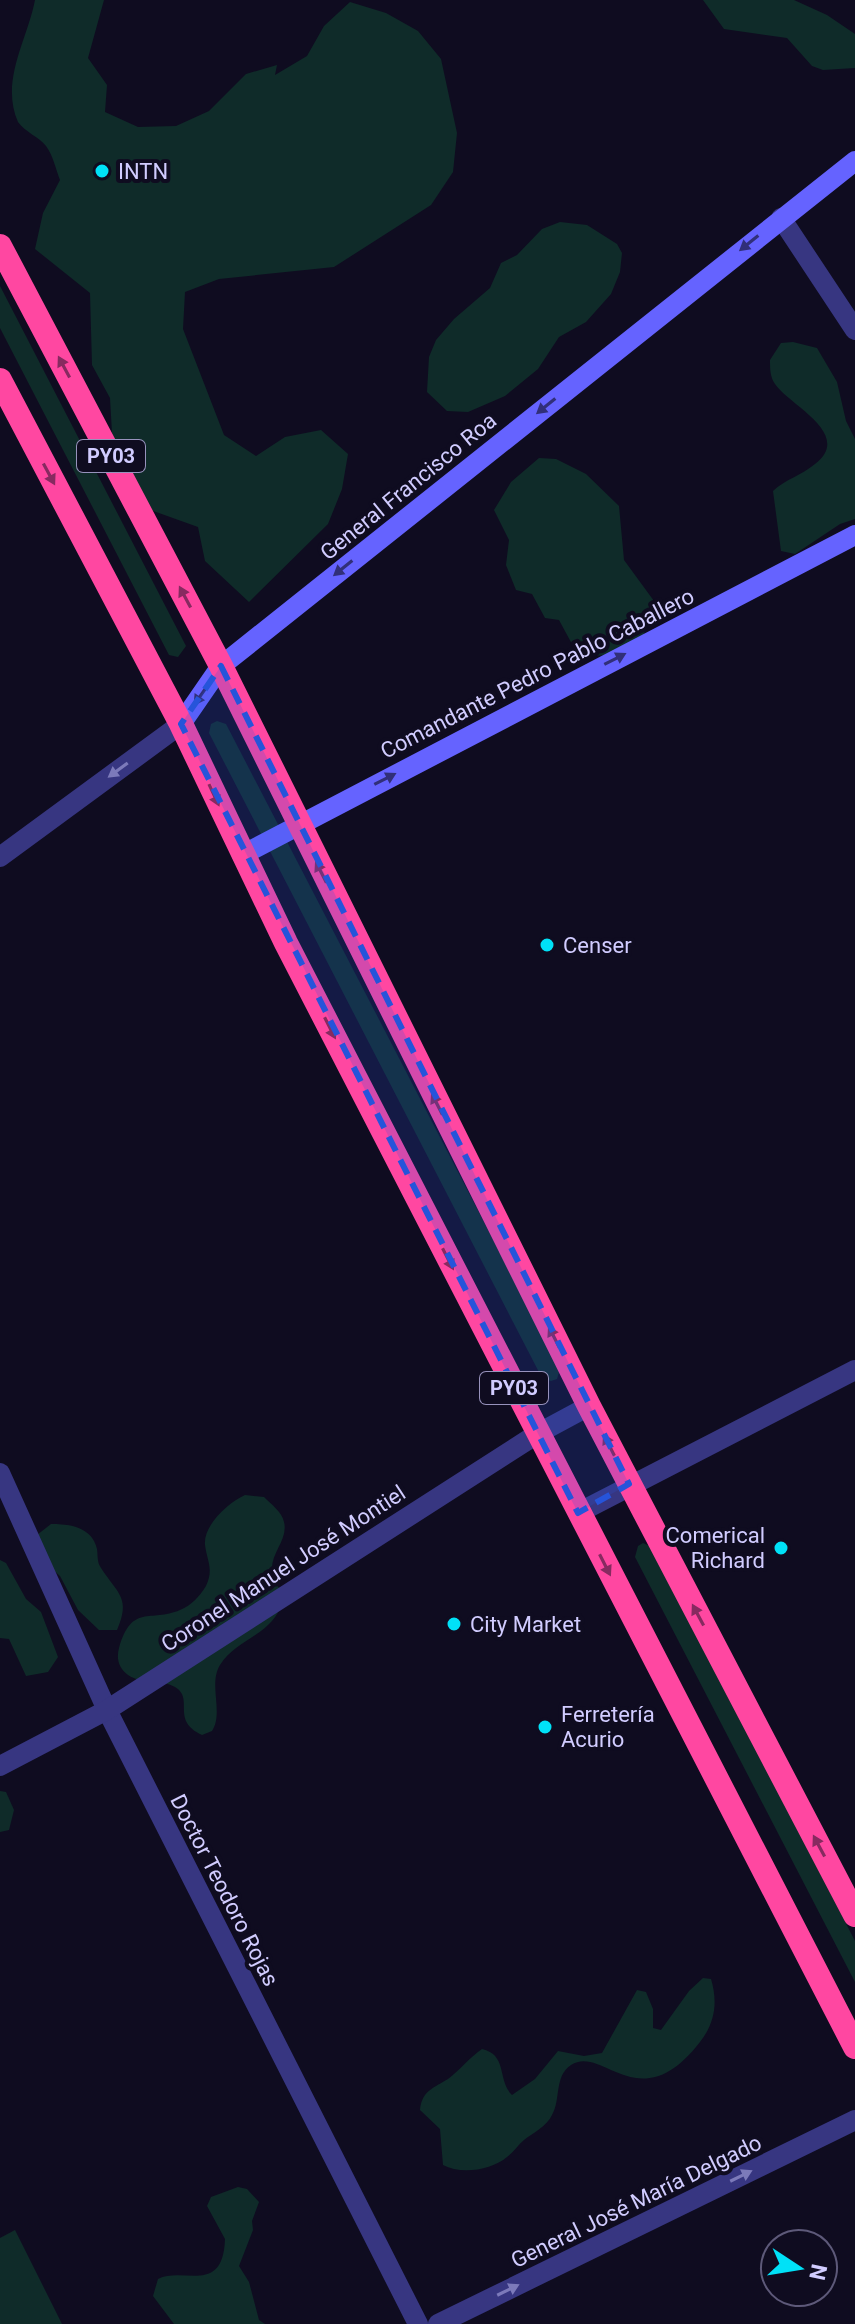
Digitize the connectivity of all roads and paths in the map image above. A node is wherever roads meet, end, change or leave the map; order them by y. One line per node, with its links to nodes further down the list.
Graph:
1 (855, 161): 2 (street, General Francisco Roa)
2 (781, 218): 4 (street); 7 (street, General Francisco Roa, one-way to 7)
3 (0, 246): 7 (highway, PY03, one-way to 3)
4 (855, 330)
5 (0, 380): 8 (highway, PY03, one-way to 8)
6 (855, 535): 9 (street, Comandante Pedro Pablo Caballero, one-way to 6)
7 (221, 666): 8 (street, General Francisco Roa, one-way to 8); 9 (highway, PY03)
8 (181, 724): 10 (highway, PY03, one-way to 10); 11 (street, General Francisco Roa, one-way to 11)
9 (297, 824): 10 (street, Comandante Pedro Pablo Caballero); 13 (highway, PY03, one-way to 9)
10 (242, 855): 14 (highway, PY03, one-way to 14)
11 (0, 857)
12 (855, 1370): 16 (street)
13 (589, 1406): 14 (street, Coronel Manuel José Montiel); 16 (highway, PY03, one-way to 13)
14 (537, 1434): 17 (highway, PY03); 18 (street, Coronel Manuel José Montiel)
15 (0, 1473): 18 (street, Doctor Teodoro Rojas)
16 (629, 1484): 17 (street); 20 (highway, PY03, one-way to 16)
17 (578, 1513): 21 (highway, PY03, one-way to 21)
18 (107, 1710): 19 (street, Coronel Manuel José Montiel); 23 (street, Doctor Teodoro Rojas)
19 (0, 1766)
20 (855, 1915)
21 (855, 2047)
22 (855, 2120): 24 (street, General José María Delgado, one-way to 22)
23 (418, 2324)
24 (438, 2324)

